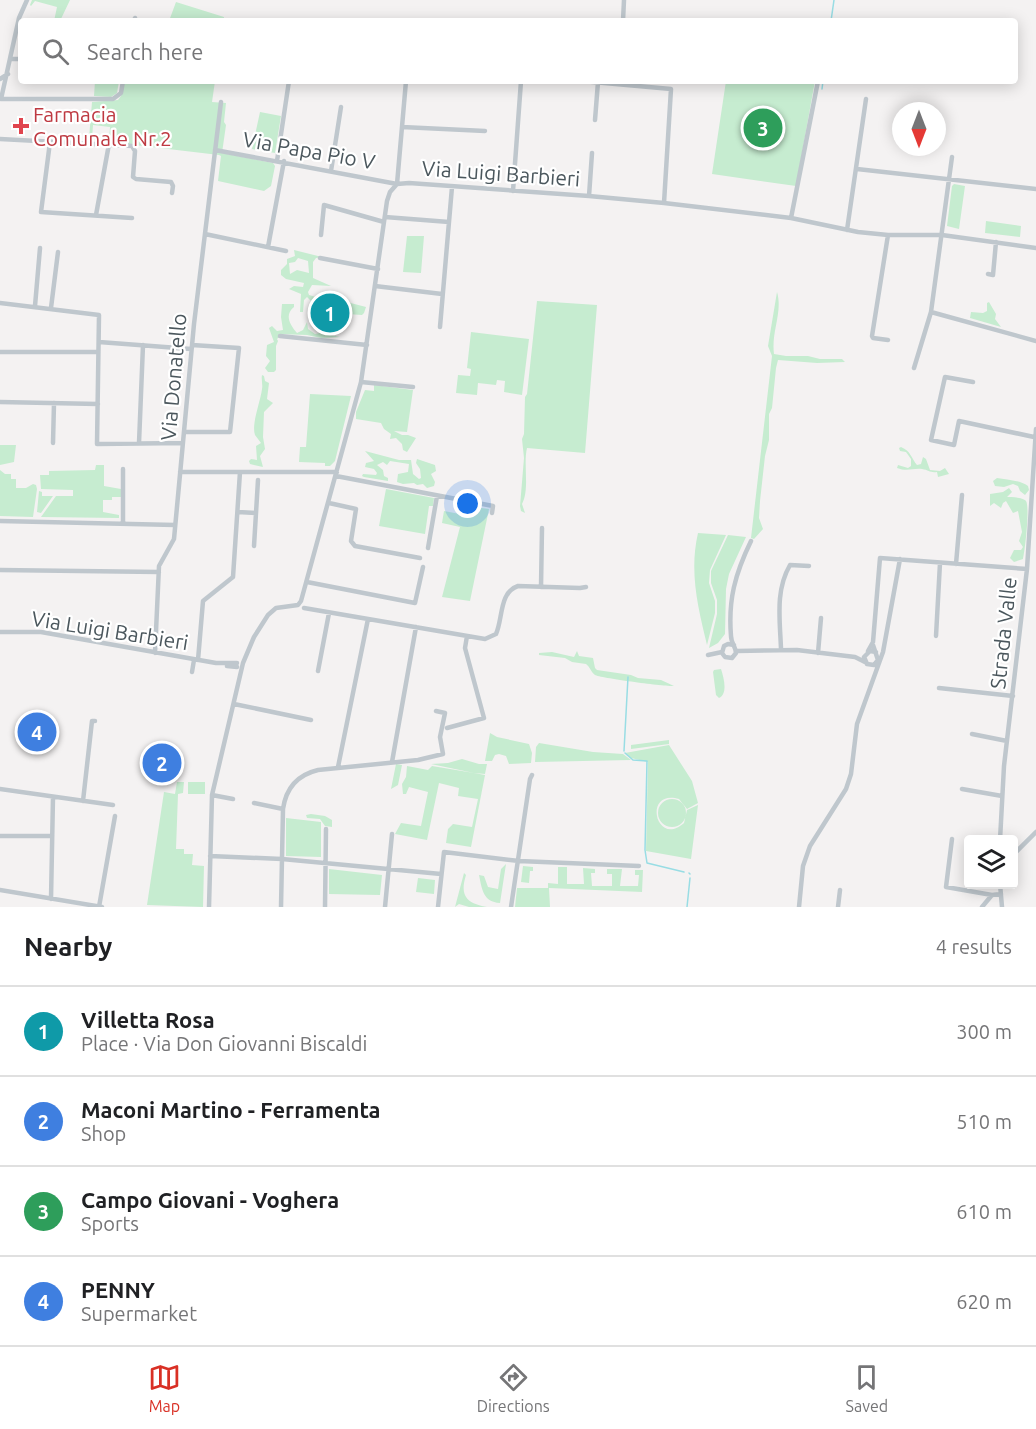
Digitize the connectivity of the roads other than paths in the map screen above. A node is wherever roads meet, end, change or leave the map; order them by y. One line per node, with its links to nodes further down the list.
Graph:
1 (27, 0): 3 (street)
2 (624, 0): 4 (street)
3 (19, 18)
4 (623, 18)
5 (18, 23): 6 (street)
6 (10, 59): 7 (street); 8 (street)
7 (18, 59)
8 (8, 74): 9 (street); 10 (street)
9 (0, 79)
10 (6, 82): 18 (street); 20 (street)
11 (122, 84): 20 (street)
12 (289, 84): 34 (street)
13 (406, 84): 24 (street)
14 (521, 84): 42 (street)
15 (598, 84): 23 (street)
16 (628, 84): 45 (street)
17 (817, 84): 48 (street)
18 (0, 86)
19 (866, 99): 36 (street)
20 (1, 100)
21 (221, 102): 31 (street, Via Donatello)
22 (341, 107): 37 (street)
23 (595, 120)
24 (402, 127): 25 (street); 39 (street)
25 (485, 131)
26 (0, 139): 27 (street)
27 (10, 140): 28 (street); 30 (street)
28 (50, 142): 29 (street); 46 (street)
29 (109, 144): 43 (street); 46 (street)
30 (0, 145)
31 (215, 150): 34 (street, Via Papa Pio V); 52 (street, Via Donatello)
32 (592, 153): 44 (street)
33 (952, 158): 38 (street)
34 (278, 160): 35 (street, Via Papa Pio V)
35 (284, 161): 37 (street, Via Papa Pio V); 57 (street)
36 (856, 169): 38 (street); 51 (street)
37 (331, 171): 39 (street, Via Papa Pio V)
38 (949, 180): 41 (street); 54 (street)
39 (397, 184): 40 (street, Via Luigi Barbieri); 49 (street, Via Luigi Barbieri)
40 (452, 187): 42 (street, Via Luigi Barbieri); 50 (street)
41 (1036, 189)
42 (513, 191): 44 (street, Via Luigi Barbieri)
43 (172, 193)
44 (589, 195): 45 (street, Via Luigi Barbieri)
45 (664, 203): 48 (street, Via Luigi Barbieri)
46 (96, 215): 47 (street)
47 (132, 218)
48 (791, 218): 51 (street, Via Luigi Barbieri)
49 (384, 219): 50 (street); 55 (street); 63 (street, Via Luigi Barbieri)
50 (449, 222): 66 (street)
51 (847, 230): 53 (street, Via Luigi Barbieri)
52 (205, 234): 57 (street); 78 (street, Via Donatello)
53 (888, 235): 54 (street, Via Luigi Barbieri); 73 (street)
54 (942, 235): 56 (street, Via Luigi Barbieri); 70 (street)
55 (321, 236)
56 (996, 242): 59 (street, Via Luigi Barbieri); 64 (street)
57 (268, 247): 60 (street)
58 (40, 248): 68 (street)
59 (1036, 248)
60 (286, 251)
61 (58, 252): 69 (street)
62 (320, 258): 63 (street)
63 (378, 269): 65 (street, Via Luigi Barbieri)
64 (988, 274)
65 (375, 286): 66 (street); 77 (street, Via Luigi Barbieri)
66 (442, 294): 71 (street)
67 (0, 303): 68 (street)
68 (35, 306): 69 (street)
69 (51, 308): 75 (street)
70 (931, 312): 74 (street); 81 (street)
71 (440, 327)
72 (280, 336): 77 (street)
73 (888, 340)
74 (1036, 340)
75 (99, 342): 76 (street); 80 (street)
76 (143, 345): 78 (street); 92 (street)
77 (367, 345): 82 (street, Via Luigi Barbieri)
78 (192, 347): 89 (street, Via Donatello); 89 (street)
79 (0, 352): 80 (street)
80 (98, 352): 87 (street)
81 (914, 368)
82 (362, 382): 84 (street); 97 (street, Via Luigi Barbieri)
83 (973, 382): 90 (street)
84 (412, 387)
85 (0, 402): 86 (street)
86 (54, 403): 87 (street); 93 (street)
87 (98, 404): 92 (street)
88 (1036, 429): 90 (street, Strada Valle)
89 (184, 432): 91 (street, Via Donatello)
90 (1034, 437): 118 (street, Strada Valle)
91 (183, 442): 92 (street); 95 (street, Via Donatello)
92 (139, 443)
93 (53, 444)
94 (123, 469): 106 (street)
95 (180, 472): 96 (street); 107 (street, Via Donatello)
96 (240, 472): 97 (street); 104 (street)
97 (337, 474): 100 (street); 101 (street, Via Luigi Barbieri)
98 (258, 480): 102 (street)
99 (962, 495): 115 (street)
100 (437, 496): 103 (street); 111 (street)
101 (329, 503): 112 (street); 121 (street, Via Luigi Barbieri)
102 (256, 513): 104 (street); 110 (street)
103 (492, 513)
104 (237, 515): 146 (street)
105 (0, 521): 106 (street)
106 (123, 524): 107 (street)
107 (175, 525): 120 (street, Via Donatello)
108 (542, 528): 122 (street)
109 (751, 541): 132 (street)
110 (254, 546)
111 (428, 548)
112 (420, 558)
113 (900, 559): 114 (street); 135 (street); 147 (street)
114 (940, 563): 115 (street); 134 (street)
115 (956, 564): 118 (street)
116 (809, 566): 138 (street)
117 (423, 567): 121 (street)
118 (1027, 569): 153 (street, Strada Valle)
119 (0, 570): 120 (street)
120 (159, 572): 143 (street, Via Donatello)
121 (307, 582): 124 (street, Via Luigi Barbieri)
122 (541, 587): 123 (street); 133 (street)
123 (586, 587)
124 (301, 601): 125 (street); 126 (street)
125 (294, 606): 126 (street); 149 (street)
126 (304, 608): 127 (street)
127 (329, 613): 129 (street); 150 (street)
128 (821, 618): 141 (street)
129 (368, 619): 130 (street); 162 (street)
130 (416, 627): 133 (street); 161 (street)
131 (0, 632): 143 (street, Via Luigi Barbieri)
132 (731, 634): 136 (street); 137 (street)
133 (467, 636): 158 (street)
134 (936, 636)
135 (873, 640): 142 (street); 147 (street)
136 (726, 644): 137 (street); 140 (street)
137 (734, 645): 139 (street)
138 (781, 649): 139 (street); 141 (street)
139 (737, 651): 140 (street)
140 (722, 652): 144 (street)
141 (818, 652): 145 (street)
142 (867, 652): 145 (street); 147 (street); 148 (street)
143 (155, 653): 146 (street, Via Luigi Barbieri)
144 (708, 655)
145 (851, 656): 148 (street)
146 (196, 660): 149 (street, Via Luigi Barbieri); 151 (street)
147 (877, 660): 148 (street); 203 (street)
148 (865, 662)
149 (239, 665): 154 (street)
150 (318, 671)
151 (192, 672)
152 (939, 687): 153 (street)
153 (1013, 696): 160 (street, Strada Valle)
154 (234, 704): 156 (street); 166 (street)
155 (436, 711): 161 (street)
156 (310, 720)
157 (95, 721): 170 (street)
158 (447, 728)
159 (972, 734): 160 (street)
160 (1007, 741): 167 (street, Strada Valle)
161 (392, 762): 162 (street)
162 (338, 767): 173 (street)
163 (532, 775): 185 (street)
164 (0, 789): 168 (street)
165 (962, 789): 167 (street)
166 (212, 795): 169 (street); 183 (street)
167 (1002, 796): 178 (street, Strada Valle)
168 (53, 797): 170 (street); 180 (street)
169 (233, 799)
170 (83, 801): 172 (street)
171 (254, 803): 173 (street)
172 (113, 805)
173 (283, 809): 184 (street)
174 (116, 816): 196 (street)
175 (326, 829): 186 (street)
176 (1036, 832): 182 (street)
177 (392, 834): 188 (street)
178 (1000, 835)
179 (0, 836): 180 (street)
180 (52, 836): 195 (street)
181 (952, 840): 193 (street)
182 (1018, 850)
183 (210, 856): 184 (street); 197 (street)
184 (282, 859): 186 (street); 198 (street)
185 (519, 861): 187 (street); 189 (street); 202 (street)
186 (325, 862): 188 (street); 199 (street)
187 (639, 866)
188 (388, 869): 189 (street); 200 (street)
189 (441, 874): 201 (street)
190 (1000, 889): 194 (street)
191 (0, 890): 195 (street)
192 (840, 890): 204 (street)
193 (992, 894): 194 (street); 205 (street)
194 (1001, 894): 206 (street)
195 (51, 899): 196 (street)
196 (100, 907)
197 (209, 907)
198 (281, 907)
199 (325, 907)
200 (384, 907)
201 (438, 907)
202 (512, 907)
203 (799, 907)
204 (838, 907)
205 (982, 907)
206 (1002, 907)

